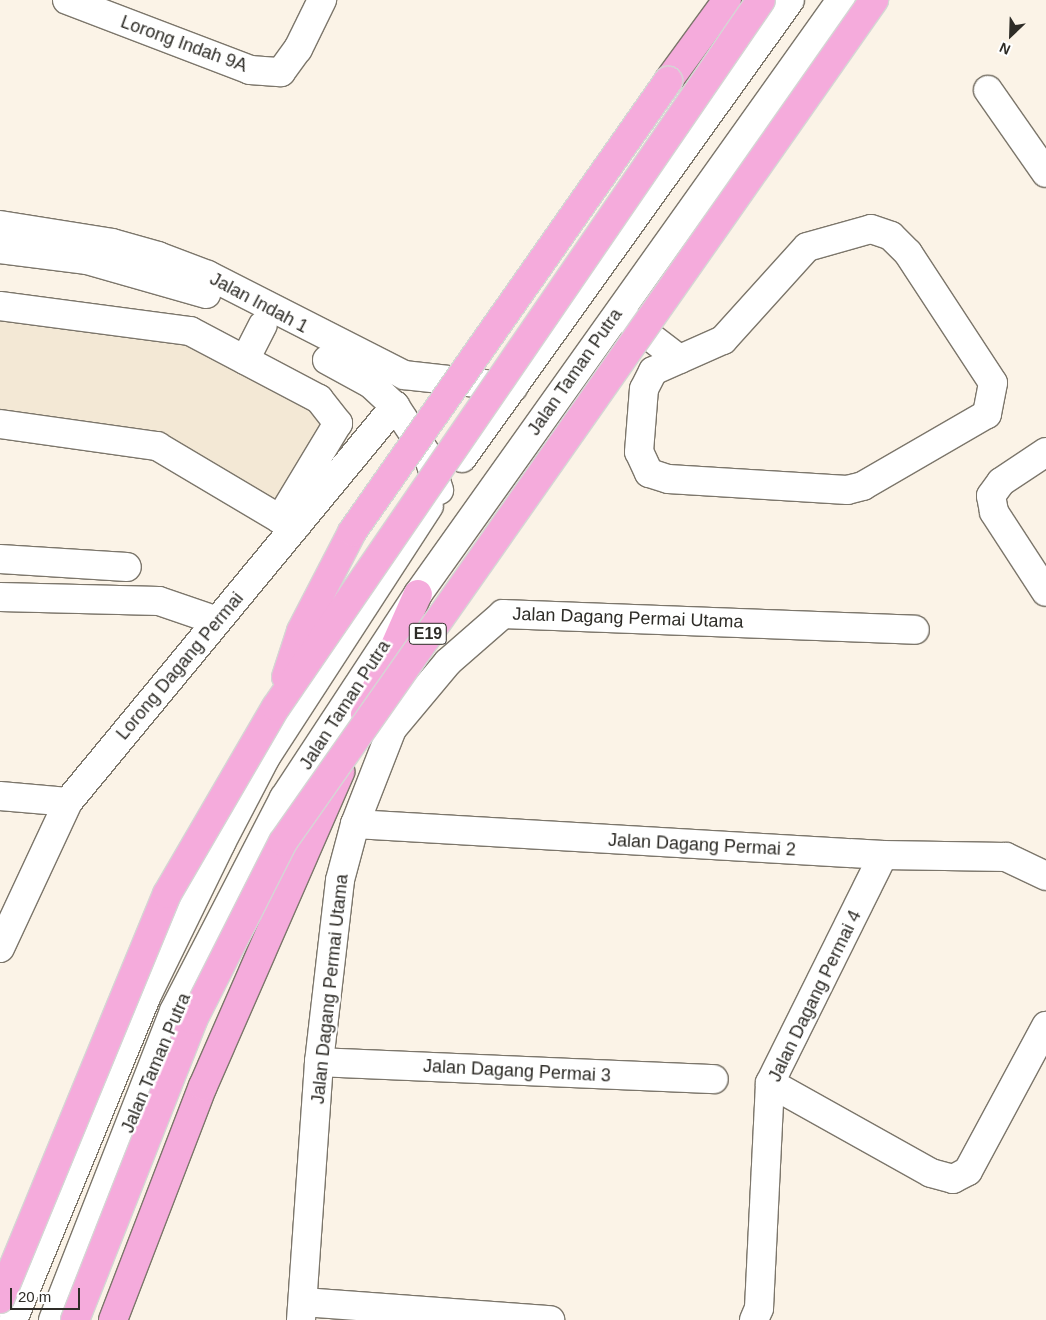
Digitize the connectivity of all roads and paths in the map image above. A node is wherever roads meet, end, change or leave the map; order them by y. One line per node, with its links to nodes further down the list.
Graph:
1 (66, 0): 2 (street, Lorong Indah 9A)
2 (322, 0)
3 (727, 0): 33 (highway, bridge)
4 (761, 0): 33 (highway, bridge)
5 (790, 0): 20 (street, Jalan Taman Putra)
6 (841, 0): 8 (street, Jalan Taman Putra)
7 (874, 0): 48 (highway, E19, bridge)
8 (824, 22): 9 (street); 15 (street, Jalan Taman Putra)
9 (861, 50)
10 (988, 90): 11 (street)
11 (1045, 168)
12 (0, 224): 20 (street, Jalan Indah 1)
13 (0, 248): 16 (street, Jalan Indah 1)
14 (0, 306): 18 (street)
15 (610, 322): 17 (street); 19 (street); 29 (street, Jalan Taman Putra)
16 (263, 325): 18 (street); 21 (street, Jalan Indah 1)
17 (679, 359): 19 (street); 19 (street)
18 (245, 360): 25 (street)
19 (653, 371)
20 (513, 388): 24 (street, Jalan Taman Putra)
21 (395, 406): 24 (street, Jalan Indah 1); 25 (street, Lorong Dagang Permai)
22 (0, 424): 25 (street)
23 (1046, 452): 28 (street)
24 (439, 490): 46 (street, Jalan Taman Putra)
25 (288, 522): 31 (street, Lorong Dagang Permai)
26 (0, 559): 27 (street)
27 (127, 567)
28 (1046, 592)
29 (418, 594): 47 (street, Jalan Taman Putra); 49 (highway)
30 (0, 597): 31 (street)
31 (217, 621): 35 (street, Lorong Dagang Permai)
32 (914, 630): 36 (street, Jalan Dagang Permai Utama)
33 (276, 707): 44 (highway, bridge)
34 (0, 796): 35 (street)
35 (68, 802): 39 (street, Lorong Dagang Permai)
36 (355, 824): 37 (street, Jalan Dagang Permai 2); 41 (street, Jalan Dagang Permai Utama)
37 (883, 855): 38 (street, Jalan Dagang Permai 2); 43 (street, Jalan Dagang Permai 4)
38 (1046, 876)
39 (0, 948)
40 (1046, 1026): 43 (street)
41 (319, 1062): 42 (street, Jalan Dagang Permai 3); 45 (street, Jalan Dagang Permai Utama)
42 (714, 1080)
43 (770, 1083): 51 (street, Jalan Dagang Permai 4)
44 (0, 1299)
45 (302, 1311): 50 (street)
46 (14, 1320)
47 (53, 1320)
48 (75, 1320)
49 (113, 1320)
50 (550, 1320)
51 (754, 1320)

